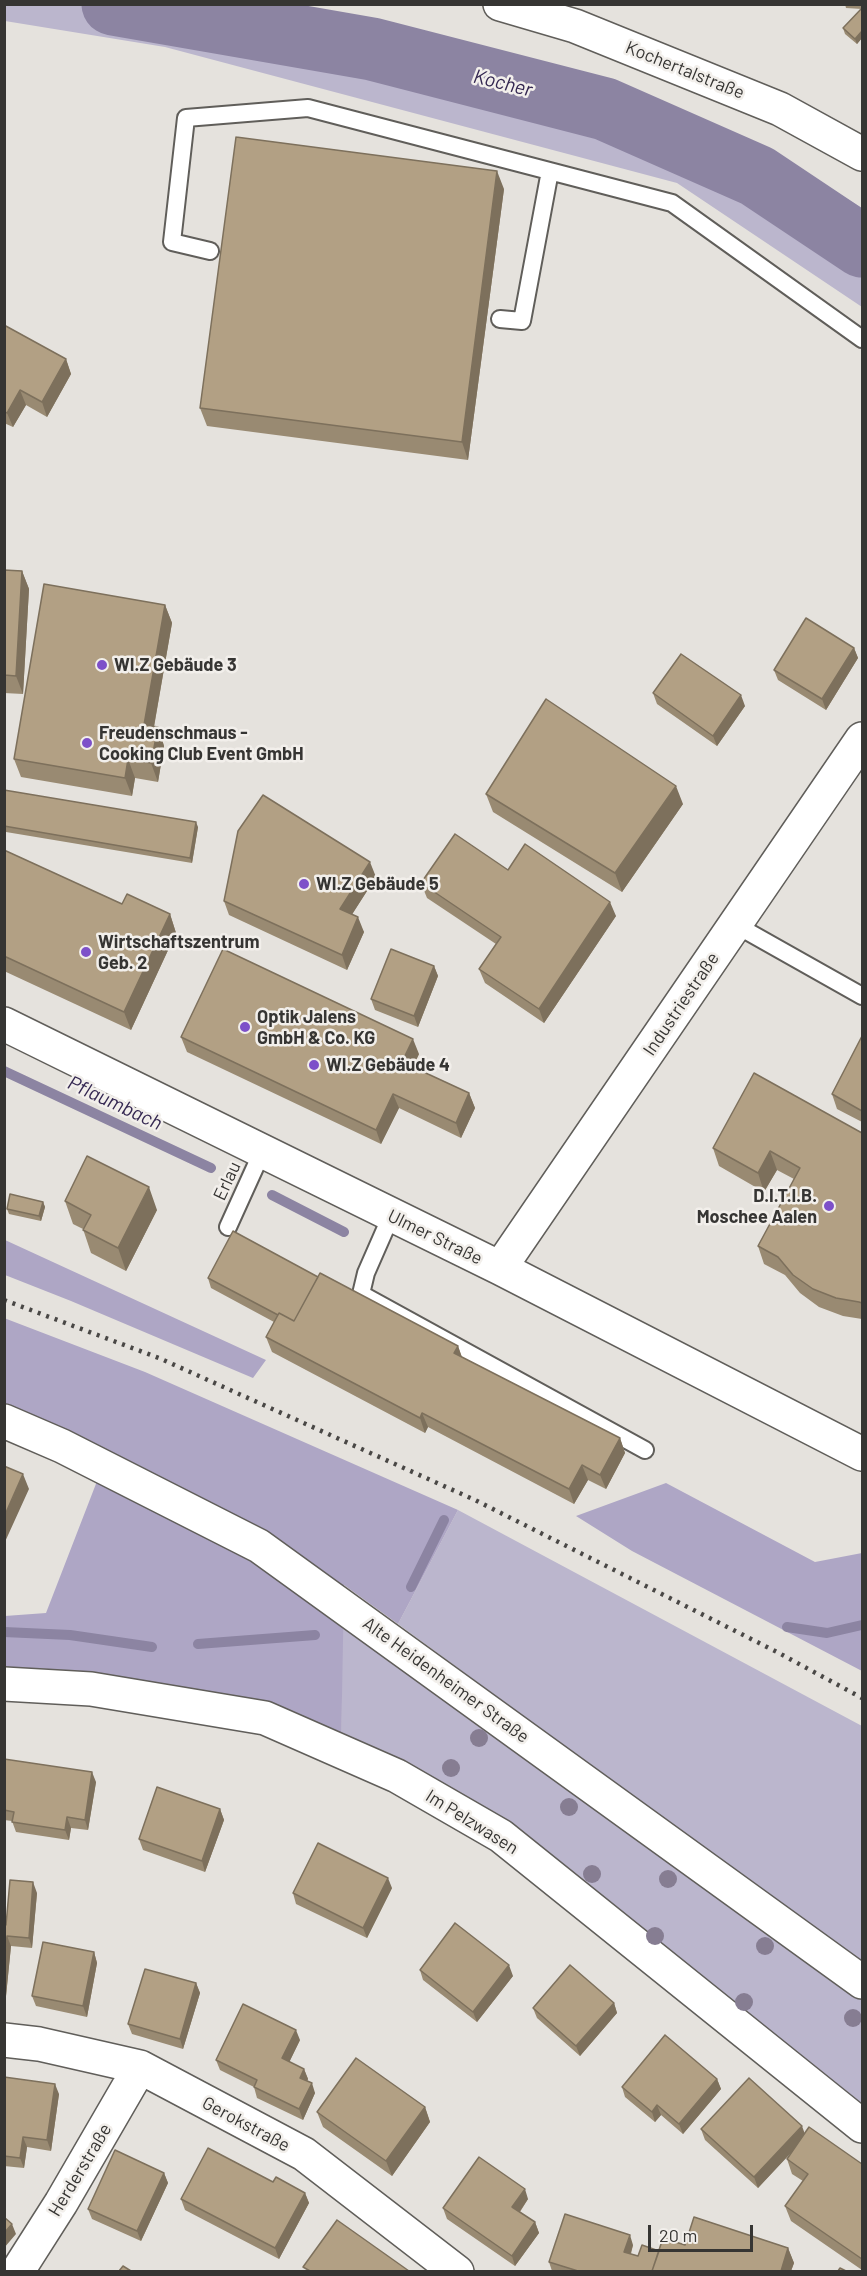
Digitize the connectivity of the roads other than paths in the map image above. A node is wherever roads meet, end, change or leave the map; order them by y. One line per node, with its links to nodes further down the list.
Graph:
1 (500, 4): 2 (street, Kochertalstraße)
2 (862, 154)
3 (550, 171): 4 (lane); 5 (lane); 6 (lane)
4 (210, 251)
5 (500, 319)
6 (862, 339)
7 (862, 739): 8 (street, Industriestraße)
8 (736, 925): 9 (lane); 14 (street, Industriestraße)
9 (862, 996)
10 (4, 1024): 11 (street, Ulmer Straße)
11 (262, 1152): 12 (street, Ulmer Straße); 13 (lane, Erlau)
12 (391, 1216): 14 (street, Ulmer Straße); 16 (lane)
13 (228, 1227)
14 (500, 1268): 17 (street, Ulmer Straße)
15 (4, 1421): 19 (street, Alte Heidenheimer Straße)
16 (645, 1450)
17 (862, 1454)
18 (4, 1684): 22 (street, Im Pelzwasen)
19 (862, 1983)
20 (4, 2040): 21 (street, Gerokstraße)
21 (140, 2067): 23 (street, Herderstraße); 24 (street, Gerokstraße)
22 (862, 2126)
23 (17, 2271)
24 (457, 2271)

